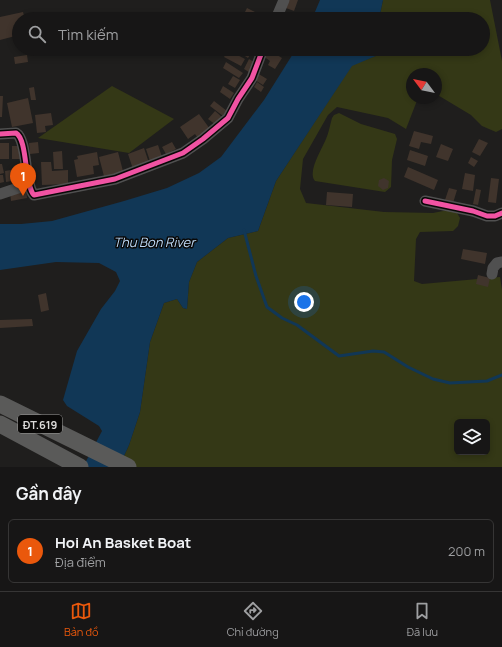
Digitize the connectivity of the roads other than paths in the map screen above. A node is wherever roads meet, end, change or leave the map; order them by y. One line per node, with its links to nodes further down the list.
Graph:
1 (284, 0): 2 (street)
2 (279, 12)
3 (260, 56): 5 (street)
4 (0, 134): 5 (street)
5 (29, 186): 6 (street)
6 (0, 194)
7 (425, 201): 8 (street)
8 (502, 213)
9 (502, 262): 10 (street)
10 (492, 274)
11 (0, 404): 14 (main road, ĐT.619)
12 (0, 424): 13 (main road, ĐT.619)
13 (75, 465)
14 (125, 466)

